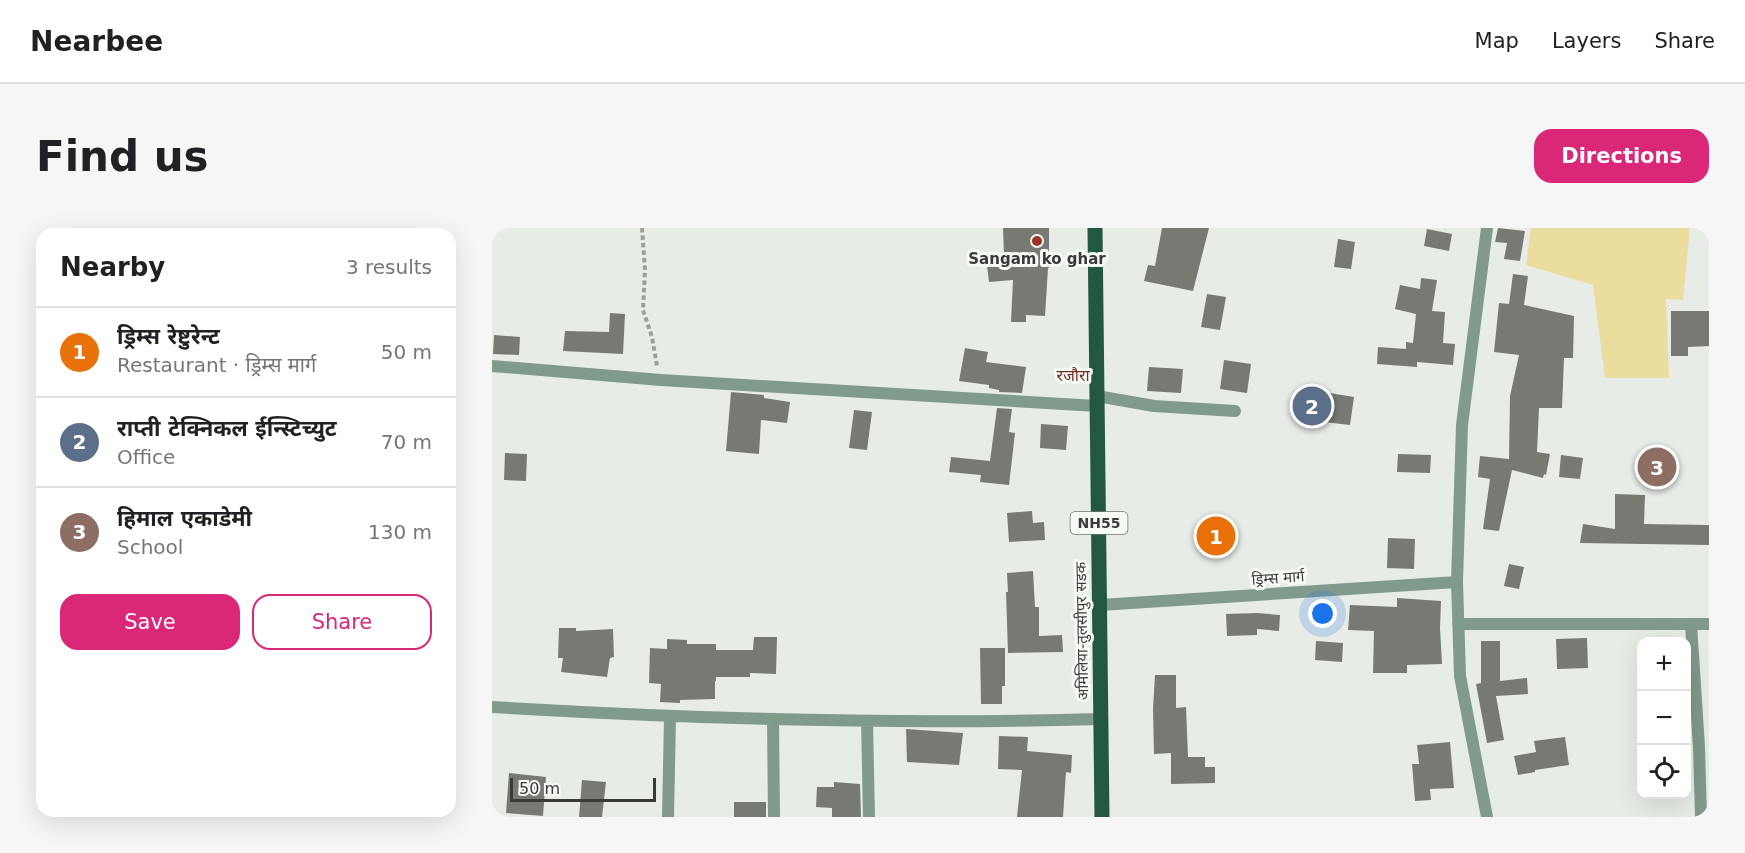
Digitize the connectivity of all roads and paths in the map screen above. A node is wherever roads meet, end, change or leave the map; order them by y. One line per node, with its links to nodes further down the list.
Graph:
1 (642, 228): 5 (path)
2 (1095, 228): 6 (main road, अमिलिया-तुलसीपुर सडक / NH55)
3 (1487, 228): 8 (street)
4 (492, 366): 5 (street)
5 (661, 380): 6 (street)
6 (1097, 401): 7 (street); 9 (main road, अमिलिया-तुलसीपुर सडक / NH55)
7 (1235, 411)
8 (1457, 582): 9 (street, ड्रिम्स मार्ग); 10 (street)
9 (1100, 605): 15 (main road, अमिलिया-तुलसीपुर सडक / NH55)
10 (1458, 624): 11 (street); 22 (street)
11 (1691, 624): 12 (street); 23 (street)
12 (1709, 624)
13 (492, 707): 14 (street)
14 (670, 717): 16 (street); 18 (street)
15 (1101, 719): 17 (street); 21 (main road, अमिलिया-तुलसीपुर सडक / NH55)
16 (773, 720): 17 (street); 19 (street)
17 (867, 721): 20 (street)
18 (668, 817)
19 (774, 817)
20 (869, 817)
21 (1102, 817)
22 (1487, 817)
23 (1701, 817)

